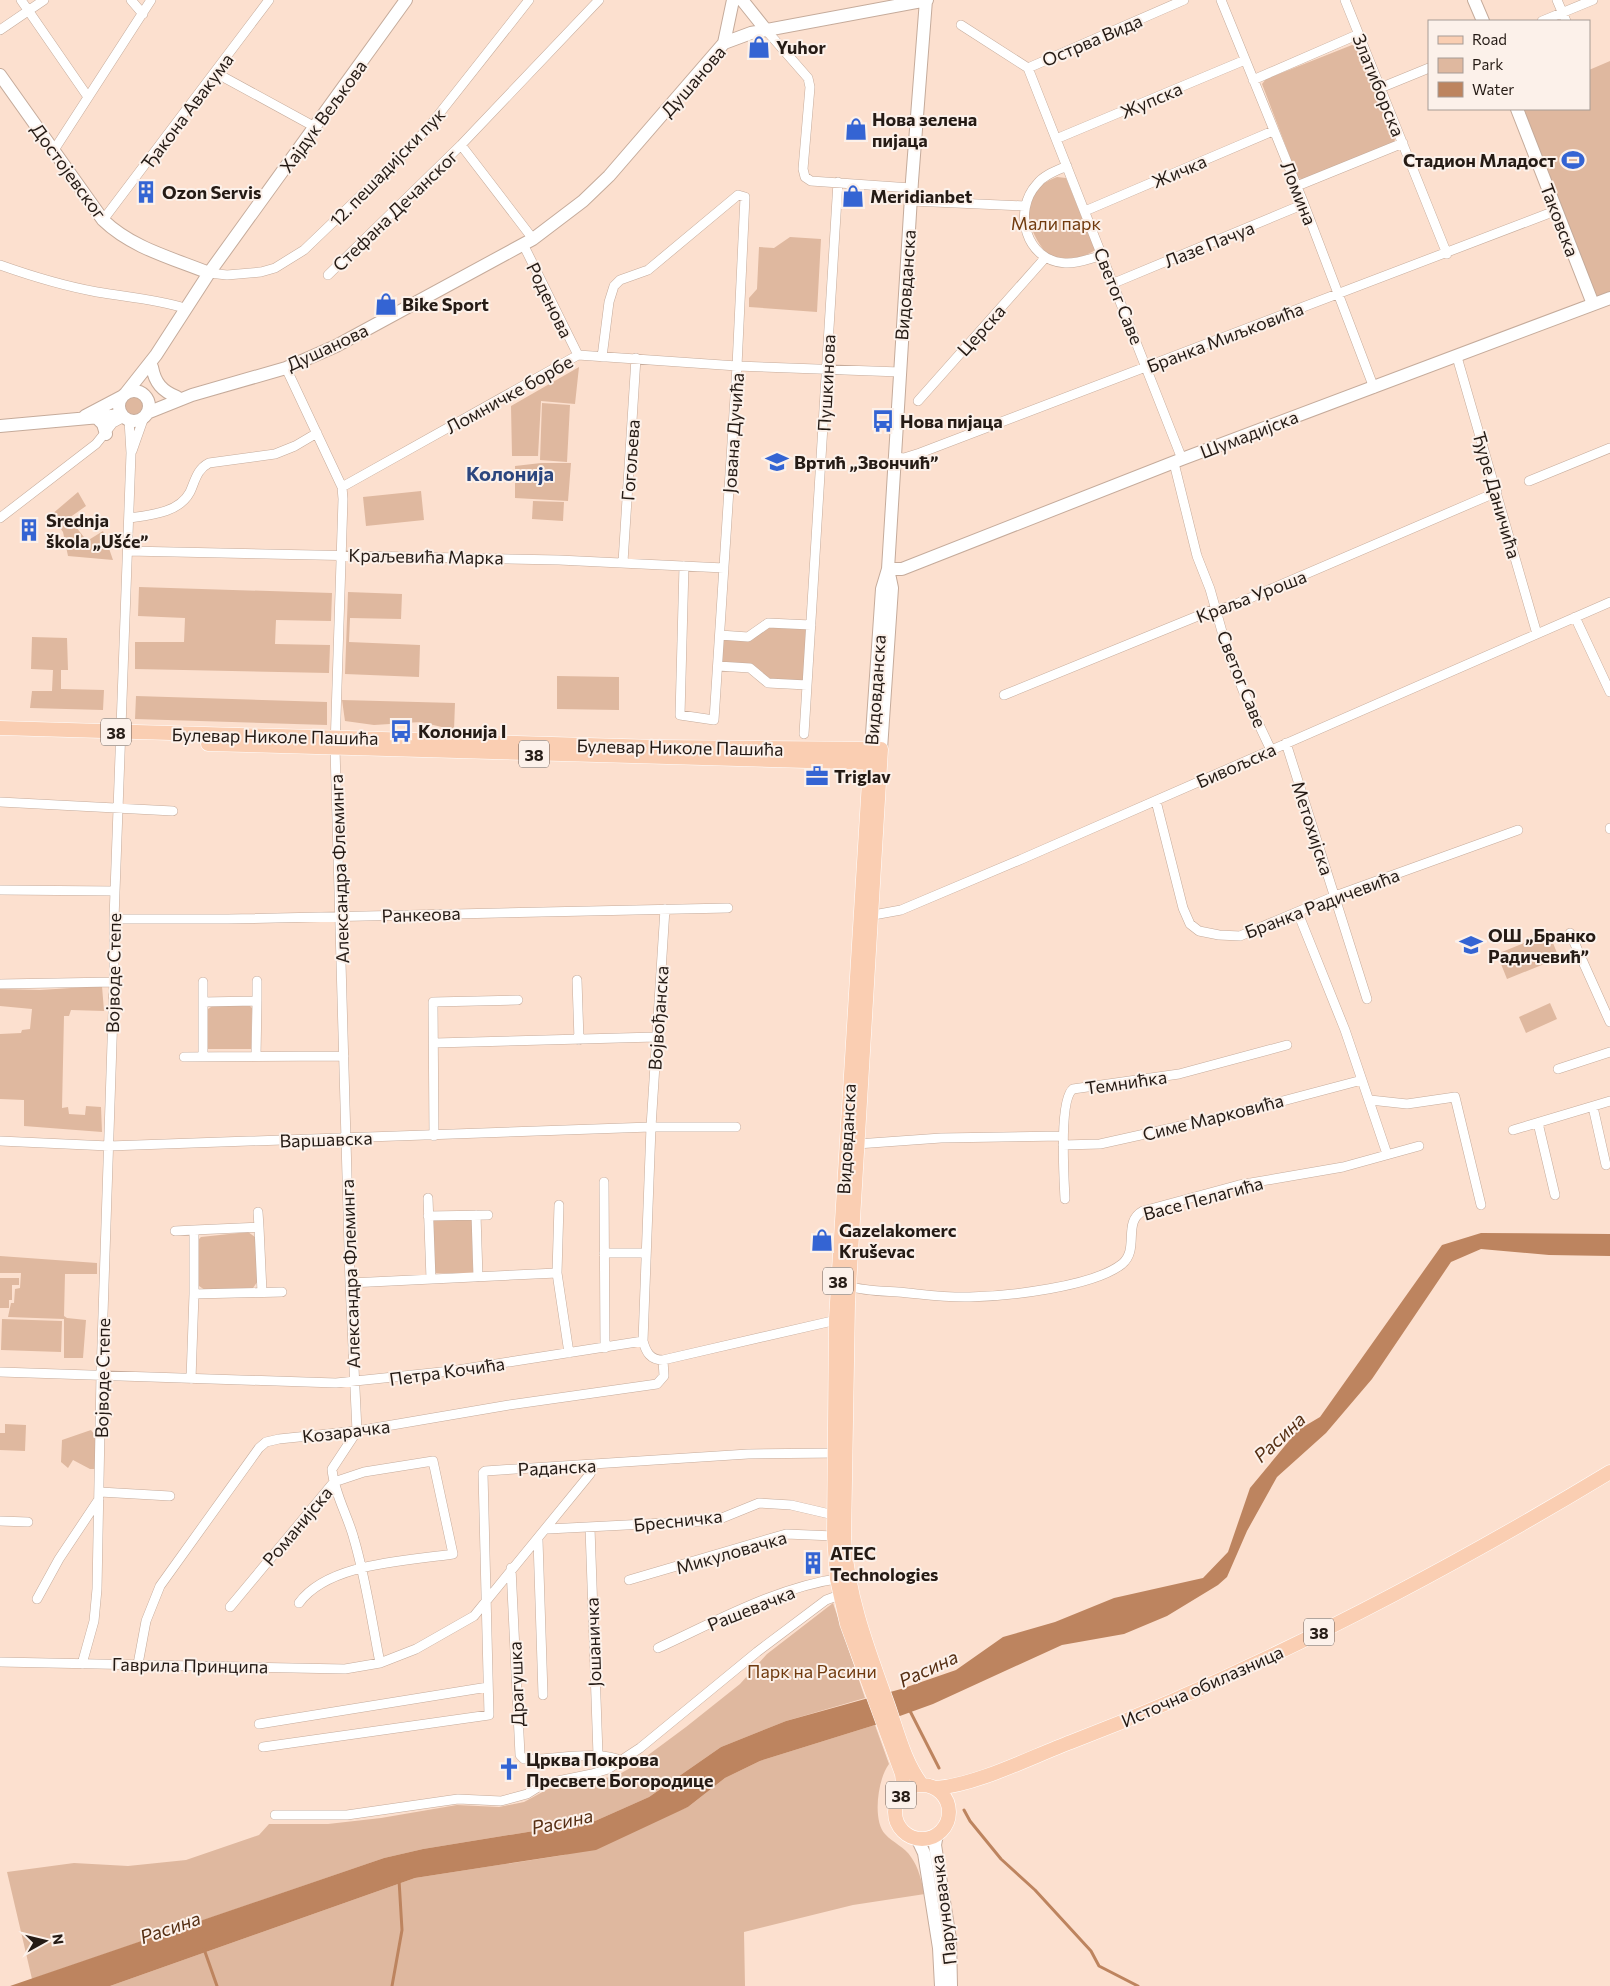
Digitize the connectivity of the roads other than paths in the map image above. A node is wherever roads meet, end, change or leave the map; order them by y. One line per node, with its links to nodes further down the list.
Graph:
1 (21, 0): 18 (street)
2 (44, 0): 18 (street)
3 (131, 0): 19 (street)
4 (151, 0): 19 (street)
5 (269, 0): 31 (street, Ђакона Авакума)
6 (406, 0): 37 (main road, Хајдук Вељкова)
7 (529, 0): 57 (street, 12. пешадијски пук)
8 (599, 0): 41 (street, Стефана Дечанског)
9 (734, 0): 27 (main road)
10 (742, 0): 25 (main road)
11 (926, 0): 25 (main road, Душанова); 46 (main road, Видовданска)
12 (1184, 0): 29 (street, Острва Вида)
13 (1221, 0): 28 (street, Ломина)
14 (1345, 0): 26 (street, Златиборска)
15 (1474, 0): 21 (main road)
16 (1557, 0): 20 (street)
17 (1593, 0): 20 (street)
18 (28, 11): 24 (street); 35 (street)
19 (143, 14): 35 (street)
20 (1564, 17): 22 (street)
21 (1483, 20)
22 (1548, 20)
23 (962, 25): 29 (street)
24 (0, 30)
25 (766, 30): 27 (main road, Душанова); 44 (street)
26 (1359, 34): 33 (street); 34 (street, Златиборска)
27 (724, 43): 52 (main road, Душанова)
28 (1245, 60): 33 (street, Ломина); 39 (street, Жупска)
29 (1028, 68): 39 (street, Светог Саве)
30 (1428, 68): 34 (street)
31 (216, 73): 37 (street); 51 (street, Ђакона Авакума)
32 (0, 75): 42 (main road, Достојевског)
33 (1253, 80): 38 (street, Ломина)
34 (1380, 88): 40 (street, Златиборска)
35 (88, 97): 42 (street)
36 (1518, 110): 50 (main road, Таковска)
37 (315, 127): 57 (main road, Хајдук Вељкова)
38 (1273, 131): 45 (street, Ломина); 49 (street, Жичка)
39 (1056, 139): 43 (street, Светог Саве)
40 (1403, 143): 45 (street); 53 (street, Златиборска)
41 (461, 145): 52 (street, Стефана Дечанског); 58 (street, Стефана Дечанског)
42 (54, 150): 51 (main road, Достојевског)
43 (1067, 166): 48 (street); 49 (street, Светог Саве)
44 (838, 182): 46 (street); 72 (street, Пушкинова)
45 (1297, 186): 47 (street, Ломина)
46 (911, 194): 48 (street); 73 (main road, Видовданска)
47 (1304, 204): 59 (street, Лазе Пачуа); 60 (street, Ломина)
48 (1025, 206): 55 (street)
49 (1085, 211): 54 (street, Светог Саве)
50 (1555, 211): 53 (street, Бранка Миљковића); 62 (main road, Таковска)
51 (103, 220): 57 (main road, Достојевског)
52 (528, 242): 64 (street, Роденова); 71 (main road, Душанова)
53 (1447, 254): 60 (street, Бранка Миљковића)
54 (1103, 255): 55 (street); 59 (street, Светог Саве)
55 (1045, 258): 79 (street, Церска)
56 (0, 265): 63 (street)
57 (209, 273): 63 (main road, Хајдук Вељкова)
58 (328, 275)
59 (1114, 283): 70 (street, Светог Саве)
60 (1339, 294): 70 (street, Бранка Миљковића); 74 (street, Ломина)
61 (1610, 298): 62 (main road, Шумадијска)
62 (1593, 304): 66 (main road, Шумадијска)
63 (184, 308): 68 (main road, Хајдук Вељкова)
64 (578, 355): 65 (street, Ломничке борбе); 92 (street, Ломничке борбе)
65 (602, 357): 67 (street, Ломничке борбе); 69 (street, Јована Дучића)
66 (1457, 357): 74 (main road, Шумадијска); 93 (street, Ђуре Даничића)
67 (636, 358): 69 (street, Ломничке борбе); 98 (street, Гогољева)
68 (153, 362): 75 (main road); 77 (main road); 78 (main road)
69 (737, 366): 72 (street, Ломничке борбе); 100 (street, Јована Дучића)
70 (1147, 366): 89 (street, Бранка Миљковића); 90 (street, Светог Саве)
71 (286, 368): 76 (main road, Душанова); 85 (street, Александра Флеминга)
72 (826, 369): 73 (street, Ломничке борбе); 105 (street, Пушкинова)
73 (900, 372): 89 (main road, Видовданска)
74 (1374, 388): 90 (main road, Шумадијска)
75 (124, 394): 77 (main road); 81 (main road); 83 (main road)
76 (192, 395): 78 (main road, Душанова); 80 (main road, Душанова)
77 (146, 396): 78 (main road, Душанова); 80 (main road)
78 (177, 397)
79 (918, 401)
80 (146, 415): 83 (main road); 88 (street, Војводе Степе)
81 (80, 418): 82 (main road); 84 (main road)
82 (97, 418): 83 (main road); 86 (main road)
83 (126, 418): 86 (street); 88 (street, Војводе Степе)
84 (0, 426)
85 (317, 433): 92 (street, Александра Флеминга); 95 (street)
86 (106, 434): 94 (street)
87 (1610, 448): 91 (street)
88 (132, 453): 95 (street, Војводе Степе)
89 (894, 457): 101 (main road, Видовданска)
90 (1178, 461): 101 (main road, Шумадијска); 103 (street, Светог Саве)
91 (1529, 482)
92 (342, 487): 97 (street, Александра Флеминга)
93 (1497, 492): 103 (street, Краља Уроша); 106 (street, Ђуре Даничића)
94 (0, 518)
95 (129, 518): 96 (street, Војводе Степе)
96 (128, 551): 97 (street, Краљевића Марка); 114 (street, Војводе Степе)
97 (340, 554): 98 (street, Краљевића Марка); 116 (street, Александра Флеминга)
98 (623, 562): 99 (street, Краљевића Марка)
99 (684, 566): 100 (street, Краљевића Марка); 108 (street, Јована Дучића)
100 (724, 568): 107 (street, Јована Дучића)
101 (888, 569): 119 (main road, Видовданска)
102 (1610, 602): 104 (street, Бивољска)
103 (1216, 609): 111 (street, Краља Уроша); 118 (street, Светог Саве)
104 (1575, 617): 106 (street, Бивољска); 110 (street)
105 (811, 625): 107 (street); 109 (street, Пушкинова)
106 (1537, 634): 117 (street, Бивољска)
107 (720, 635): 108 (street, Јована Дучића)
108 (718, 666): 109 (street)
109 (807, 685): 113 (street, Пушкинова)
110 (1610, 692)
111 (1004, 695)
112 (0, 728): 114 (main road, Булевар Николе Пашића / 38)
113 (804, 734)
114 (122, 736): 115 (main road, Булевар Николе Пашића / 38); 116 (main road, Булевар Николе Пашића / 38); 122 (street, Војводе Степе)
115 (0, 737)
116 (335, 743): 119 (main road, Булевар Николе Пашића / 38); 132 (street, Александра Флеминга)
117 (1286, 743): 118 (street, Бивољска); 127 (street, Метохијска)
118 (1271, 750): 120 (street, Бивољска)
119 (875, 756): 131 (main road, Видовданска / 38)
120 (1156, 801): 130 (street, Бранка Радичевића); 131 (street, Бивољска)
121 (0, 802): 122 (street)
122 (118, 810): 123 (street); 126 (street, Војводе Степе)
123 (173, 811)
124 (1518, 830): 127 (street, Бранка Радичевића)
125 (0, 890): 126 (street)
126 (115, 891): 133 (street, Војводе Степе)
127 (1335, 896): 130 (street, Бранка Радичевића); 140 (street, Метохијска)
128 (728, 908): 129 (street, Ранкеова)
129 (665, 909): 132 (street, Ранкеова); 145 (street, Војвођанска)
130 (1298, 913): 155 (street)
131 (865, 916): 162 (main road, Видовданска / 38)
132 (340, 917): 133 (street, Ранкеова); 151 (street, Александра Флеминга)
133 (114, 918): 137 (street, Војводе Степе)
134 (1570, 933): 144 (street)
135 (577, 980): 146 (street)
136 (257, 981): 142 (street)
137 (114, 982): 139 (street); 169 (street, Војводе Степе)
138 (203, 982): 143 (street)
139 (0, 984)
140 (1367, 999)
141 (518, 1000): 147 (street)
142 (256, 1001): 143 (street); 150 (street)
143 (202, 1002): 152 (street)
144 (1610, 1022)
145 (656, 1037): 146 (street); 160 (street, Војвођанска)
146 (579, 1040): 147 (street)
147 (435, 1043): 164 (street)
148 (1287, 1045): 166 (street, Темнићка)
149 (1610, 1052): 154 (street)
150 (256, 1056): 151 (street); 152 (street)
151 (344, 1056): 165 (street, Александра Флеминга)
152 (203, 1057): 153 (street)
153 (184, 1058)
154 (1558, 1069)
155 (1362, 1080): 156 (street); 166 (street, Симе Марковића)
156 (1370, 1100): 171 (street); 177 (street)
157 (1610, 1101): 158 (street)
158 (1593, 1107): 159 (street); 172 (street)
159 (1538, 1123): 163 (street); 174 (street)
160 (651, 1127): 161 (street); 164 (street, Варшавска); 187 (street, Војвођанска)
161 (736, 1127)
162 (852, 1128): 168 (main road, Видовданска / 38); 196 (main road, Видовданска / 38)
163 (1513, 1130)
164 (434, 1136): 165 (street, Варшавска)
165 (347, 1138): 169 (street, Варшавска); 191 (street, Александра Флеминга)
166 (1063, 1140): 168 (street, Симе Марковића); 176 (street, Темнићка)
167 (0, 1141): 169 (street, Варшавска)
168 (857, 1144): 192 (main road, Видовданска / 38)
169 (110, 1146): 202 (street, Војводе Степе)
170 (1419, 1146): 171 (street, Васе Пелагића)
171 (1387, 1154): 192 (street, Васе Пелагића)
172 (1606, 1165)
173 (604, 1182): 186 (street)
174 (1555, 1195)
175 (428, 1198): 182 (street)
176 (1065, 1199)
177 (1480, 1204)
178 (559, 1205): 188 (street)
179 (258, 1212): 183 (street)
180 (476, 1215): 181 (street); 182 (street); 189 (street)
181 (488, 1215)
182 (428, 1216): 190 (street)
183 (259, 1227): 184 (street); 193 (street)
184 (194, 1230): 185 (street); 195 (street)
185 (175, 1231)
186 (604, 1253): 187 (street); 198 (street)
187 (645, 1253): 197 (street, Војвођанска)
188 (558, 1273): 189 (street); 199 (street)
189 (478, 1277): 190 (street)
190 (431, 1279): 191 (street)
191 (350, 1283): 204 (street, Александра Флеминга)
192 (848, 1286): 196 (main road, Видовданска / 38)
193 (262, 1292): 194 (street); 195 (street)
194 (282, 1292)
195 (194, 1294): 203 (street)
196 (841, 1318): 200 (street); 206 (main road, Видовданска / 38)
197 (643, 1341): 198 (street, Петра Кочића); 200 (street)
198 (605, 1348): 199 (street, Петра Кочића)
199 (569, 1353): 204 (street, Петра Кочића)
200 (662, 1360): 205 (street, Козарачка)
201 (0, 1372): 202 (street, Петра Кочића)
202 (101, 1375): 203 (street, Петра Кочића); 210 (street, Војводе Степе)
203 (191, 1380): 204 (street, Петра Кочића)
204 (354, 1382): 205 (street)
205 (357, 1431): 209 (street, Романијска); 231 (street, Козарачка)
206 (839, 1453): 207 (street, Раданска); 212 (main road, Видовданска / 38); 221 (main road, Видовданска / 38)
207 (594, 1465): 216 (street, Гаврила Принципа); 225 (street, Раданска)
208 (1610, 1472): 240 (main road, Источна обилазница / 38)
209 (334, 1482): 219 (street); 219 (street); 227 (street, Романијска)
210 (100, 1496): 211 (street); 224 (street); 230 (street, Војводе Степе)
211 (170, 1496)
212 (834, 1515): 215 (street, Бресничка); 217 (main road, Видовданска / 38)
213 (0, 1521): 214 (street)
214 (28, 1522)
215 (590, 1528): 216 (street, Бресничка); 237 (street, Јошаничка)
216 (548, 1529): 218 (street, Гаврила Принципа)
217 (834, 1536): 221 (main road, Видовданска / 38); 222 (street, Микуловачка)
218 (538, 1540): 220 (street, Гаврила Принципа); 234 (street, Драгушка)
219 (362, 1568): 226 (street); 232 (street)
220 (512, 1568): 225 (street, Гаврила Принципа); 237 (street, Драгушка)
221 (842, 1578): 223 (main road, Видовданска / 38); 228 (street, Рашевачка)
222 (628, 1580)
223 (845, 1593): 238 (main road, Видовданска / 38); 239 (street)
224 (37, 1599)
225 (486, 1601): 232 (street, Гаврила Принципа); 233 (street, Раданска)
226 (299, 1603)
227 (230, 1607)
228 (658, 1648)
229 (0, 1662): 230 (street, Гаврила Принципа)
230 (82, 1664): 231 (street, Гаврила Принципа)
231 (138, 1664): 232 (street, Гаврила Принципа)
232 (380, 1664)
233 (488, 1687): 235 (street); 236 (street, Раданска)
234 (543, 1694)
235 (260, 1724)
236 (263, 1747)
237 (598, 1756): 239 (street, Драгушка)
238 (902, 1760): 241 (main road, 38); 242 (main road, 38)
239 (621, 1761): 244 (street)
240 (970, 1782): 241 (main road, Источна обилазница / 38); 243 (main road, Источна обилазница / 38)
241 (929, 1786): 242 (main road, 38); 243 (main road, 38)
242 (904, 1792): 246 (main road, 38)
243 (949, 1808): 245 (main road, 38)
244 (274, 1815)
245 (937, 1834): 246 (main road); 248 (main road, Паруновачка)
246 (917, 1838): 247 (main road, Паруновачка)
247 (941, 1986)
248 (951, 1986)

